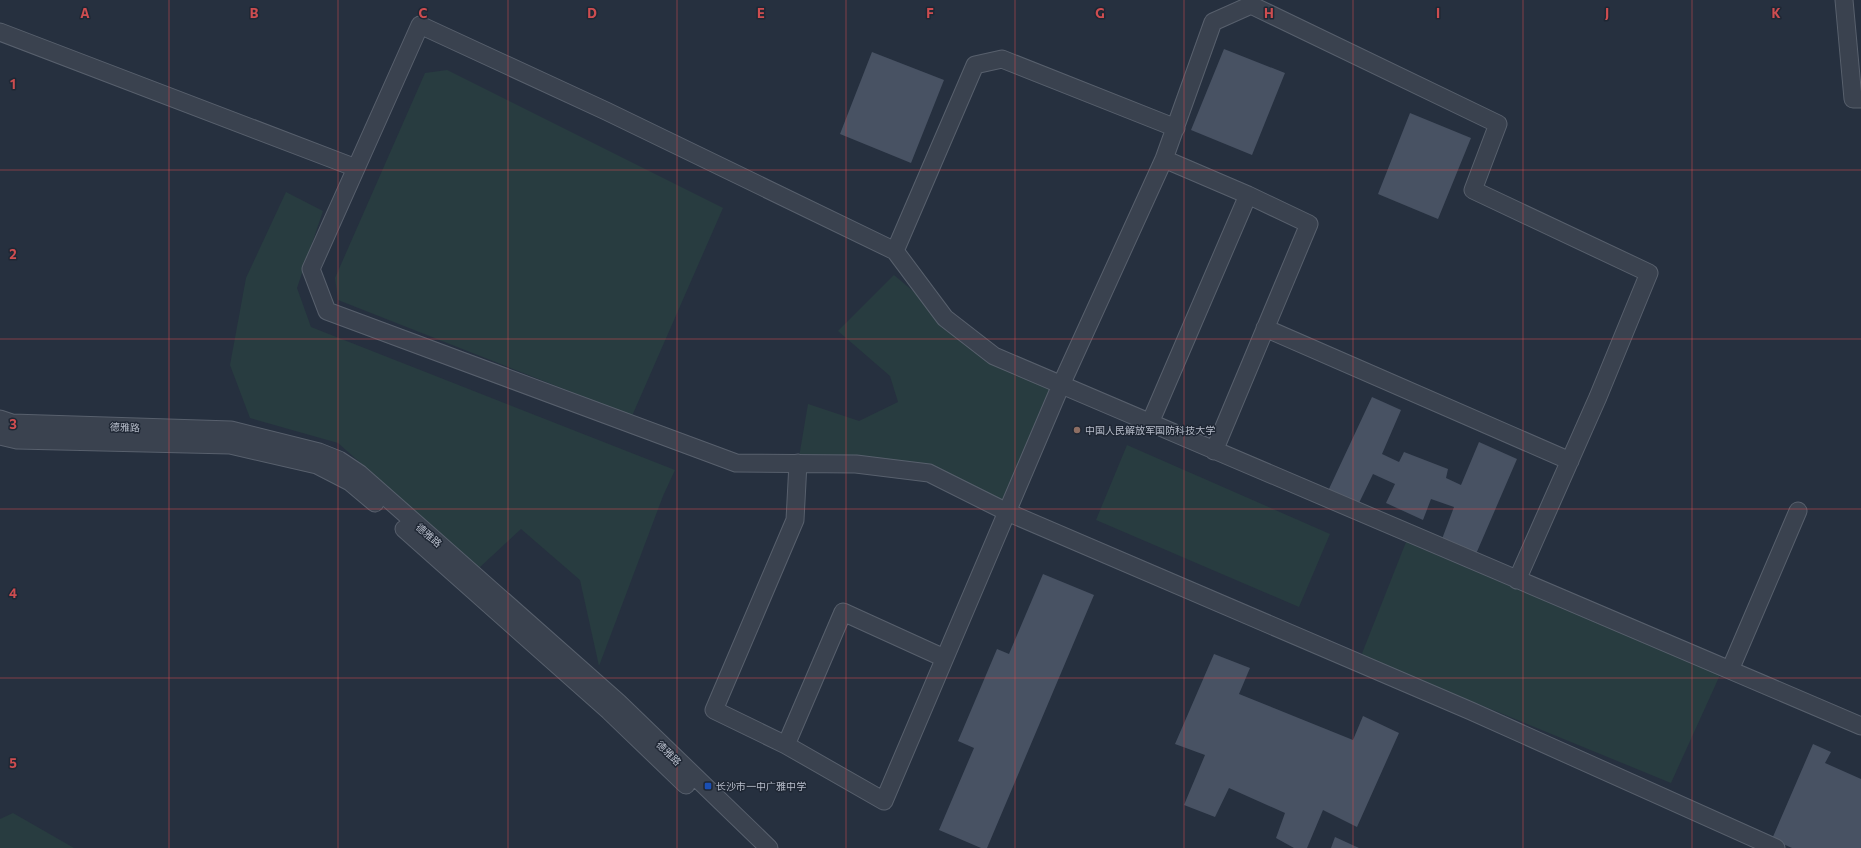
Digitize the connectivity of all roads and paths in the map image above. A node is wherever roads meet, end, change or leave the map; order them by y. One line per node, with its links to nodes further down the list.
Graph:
1 (1844, 0): 3 (street)
2 (0, 32): 6 (street)
3 (1861, 99)
4 (1176, 128): 5 (street); 8 (street); 15 (street)
5 (1164, 158): 7 (street); 10 (street)
6 (356, 168): 8 (street); 16 (street)
7 (1248, 195): 9 (street); 12 (street)
8 (895, 251): 10 (street)
9 (1265, 328): 14 (street); 15 (street)
10 (1061, 385): 12 (street); 18 (street)
11 (0, 419): 25 (street, 德雅路)
12 (1150, 424): 14 (street)
13 (0, 436): 24 (street, 德雅路)
14 (1214, 451): 19 (street)
15 (1570, 462): 19 (street)
16 (798, 463): 18 (street); 23 (street)
17 (1798, 511): 21 (street)
18 (1007, 512): 20 (street); 26 (street)
19 (1517, 580): 21 (street)
20 (944, 658): 23 (street); 23 (street)
21 (1730, 670): 22 (street)
22 (1861, 726)
23 (786, 745)
24 (753, 848)
25 (769, 848)
26 (1776, 848)

